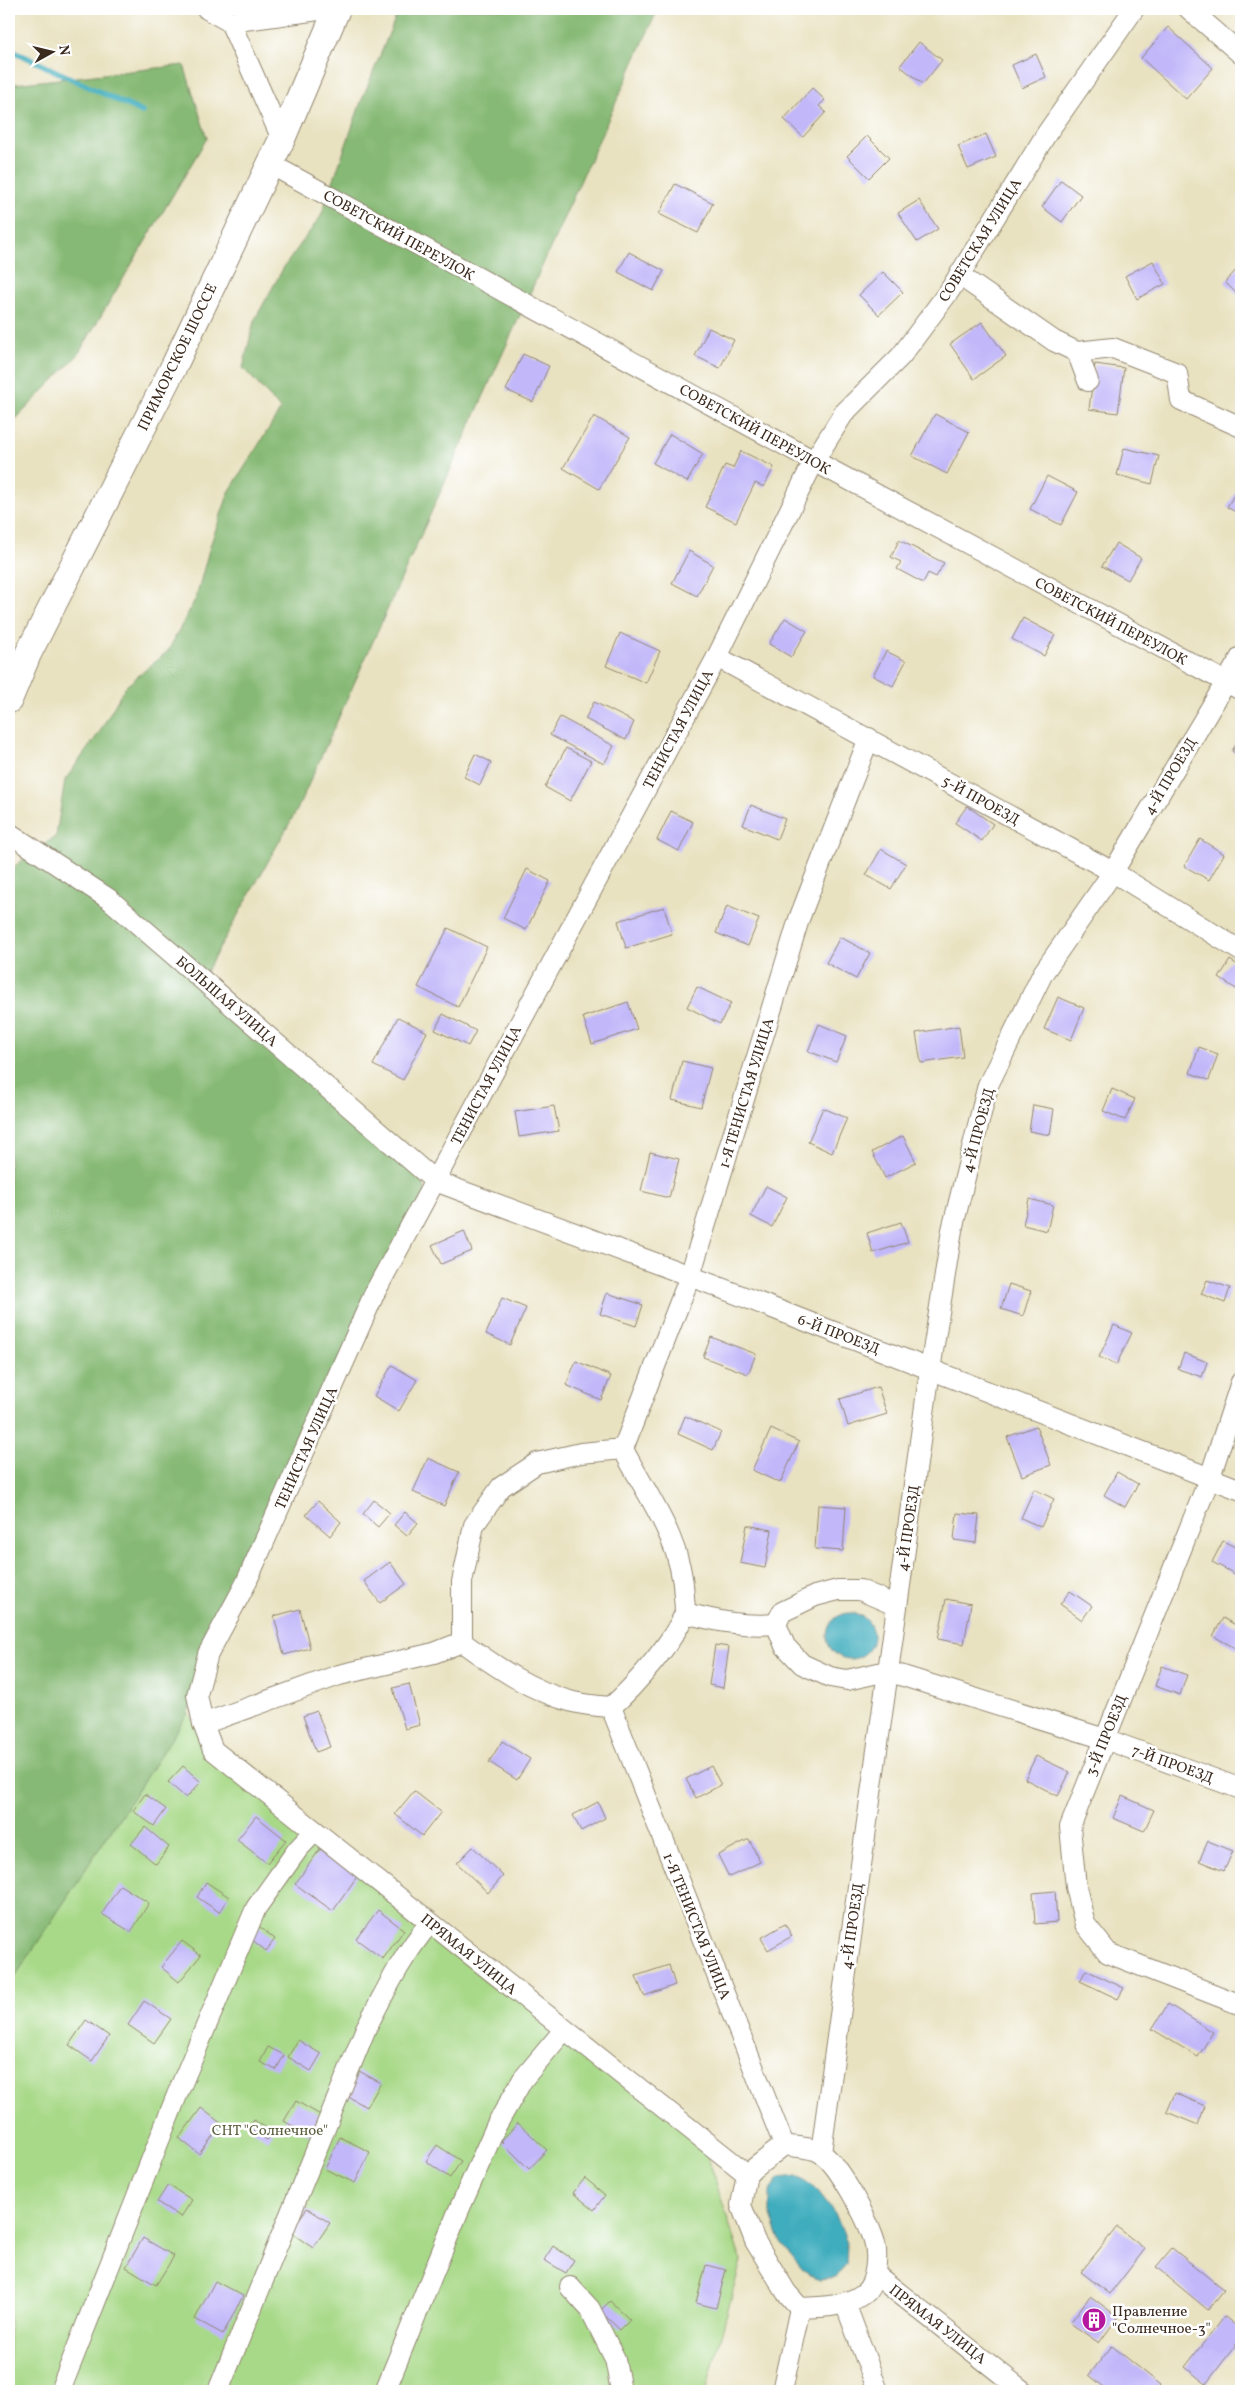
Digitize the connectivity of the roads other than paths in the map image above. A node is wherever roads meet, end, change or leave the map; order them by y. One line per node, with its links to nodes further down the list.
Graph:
1 (207, 9): 6 (street)
2 (326, 9): 6 (street)
3 (337, 9): 8 (main road, ПРИМОРСКОЕ ШОССЕ)
4 (1134, 9): 10 (street, СОВЕТСКАЯ УЛИЦА)
5 (1189, 9): 7 (street)
6 (230, 22): 8 (street)
7 (1241, 54)
8 (282, 139): 9 (main road, ПРИМОРСКОЕ ШОССЕ)
9 (270, 164): 14 (street, СОВЕТСКИЙ ПЕРЕУЛОК); 18 (main road, ПРИМОРСКОЕ ШОССЕ)
10 (959, 276): 11 (street); 14 (street, СОВЕТСКАЯ УЛИЦА)
11 (1077, 352): 12 (street); 13 (street)
12 (1088, 382)
13 (1241, 427)
14 (814, 461): 15 (street, ТЕНИСТАЯ УЛИЦА); 17 (street, СОВЕТСКИЙ ПЕРЕУЛОК)
15 (717, 657): 19 (street, 5-Й ПРОЕЗД); 23 (street, ТЕНИСТАЯ УЛИЦА)
16 (1241, 657): 17 (street, 4-Й ПРОЕЗД)
17 (1233, 686): 21 (street, 4-Й ПРОЕЗД)
18 (9, 700)
19 (869, 738): 21 (street, 5-Й ПРОЕЗД); 24 (street, 1-Я ТЕНИСТАЯ УЛИЦА)
20 (9, 833): 23 (street, БОЛЬШАЯ УЛИЦА)
21 (1113, 872): 22 (street, 5-Й ПРОЕЗД); 25 (street, 4-Й ПРОЕЗД)
22 (1241, 950)
23 (434, 1181): 24 (street, 6-Й ПРОЕЗД); 36 (street, ТЕНИСТАЯ УЛИЦА)
24 (690, 1276): 25 (street, 6-Й ПРОЕЗД); 27 (street, 1-Я ТЕНИСТАЯ УЛИЦА)
25 (930, 1370): 28 (street, 6-Й ПРОЕЗД); 30 (street, 4-Й ПРОЕЗД)
26 (1241, 1382): 28 (street, 3-Й ПРОЕЗД)
27 (622, 1449): 31 (street); 33 (street)
28 (1210, 1477): 29 (street, 6-Й ПРОЕЗД); 37 (street, 3-Й ПРОЕЗД)
29 (1241, 1490)
30 (896, 1606): 32 (street); 34 (street)
31 (685, 1613): 32 (street); 35 (street)
32 (776, 1624): 34 (street)
33 (462, 1642): 35 (street); 36 (street)
34 (887, 1671): 37 (street, 7-Й ПРОЕЗД); 44 (street, 4-Й ПРОЕЗД)
35 (611, 1708): 43 (street, 1-Я ТЕНИСТАЯ УЛИЦА)
36 (203, 1724): 39 (street, ПРЯМАЯ УЛИЦА)
37 (1105, 1739): 38 (street, 7-Й ПРОЕЗД); 41 (street, 3-Й ПРОЕЗД)
38 (1241, 1789)
39 (315, 1831): 40 (street, ПРЯМАЯ УЛИЦА); 50 (street)
40 (430, 1923): 42 (street, ПРЯМАЯ УЛИЦА); 51 (street)
41 (1241, 2005)
42 (564, 2030): 45 (street, ПРЯМАЯ УЛИЦА); 52 (street)
43 (784, 2145): 44 (street); 45 (street)
44 (821, 2152): 46 (street)
45 (747, 2174): 49 (street)
46 (876, 2275): 48 (street); 56 (street, ПРЯМАЯ УЛИЦА)
47 (570, 2287): 53 (street)
48 (845, 2303): 49 (street); 55 (street)
49 (800, 2308): 54 (street)
50 (60, 2391)
51 (218, 2391)
52 (385, 2391)
53 (621, 2391)
54 (782, 2391)
55 (878, 2391)
56 (1023, 2391)

